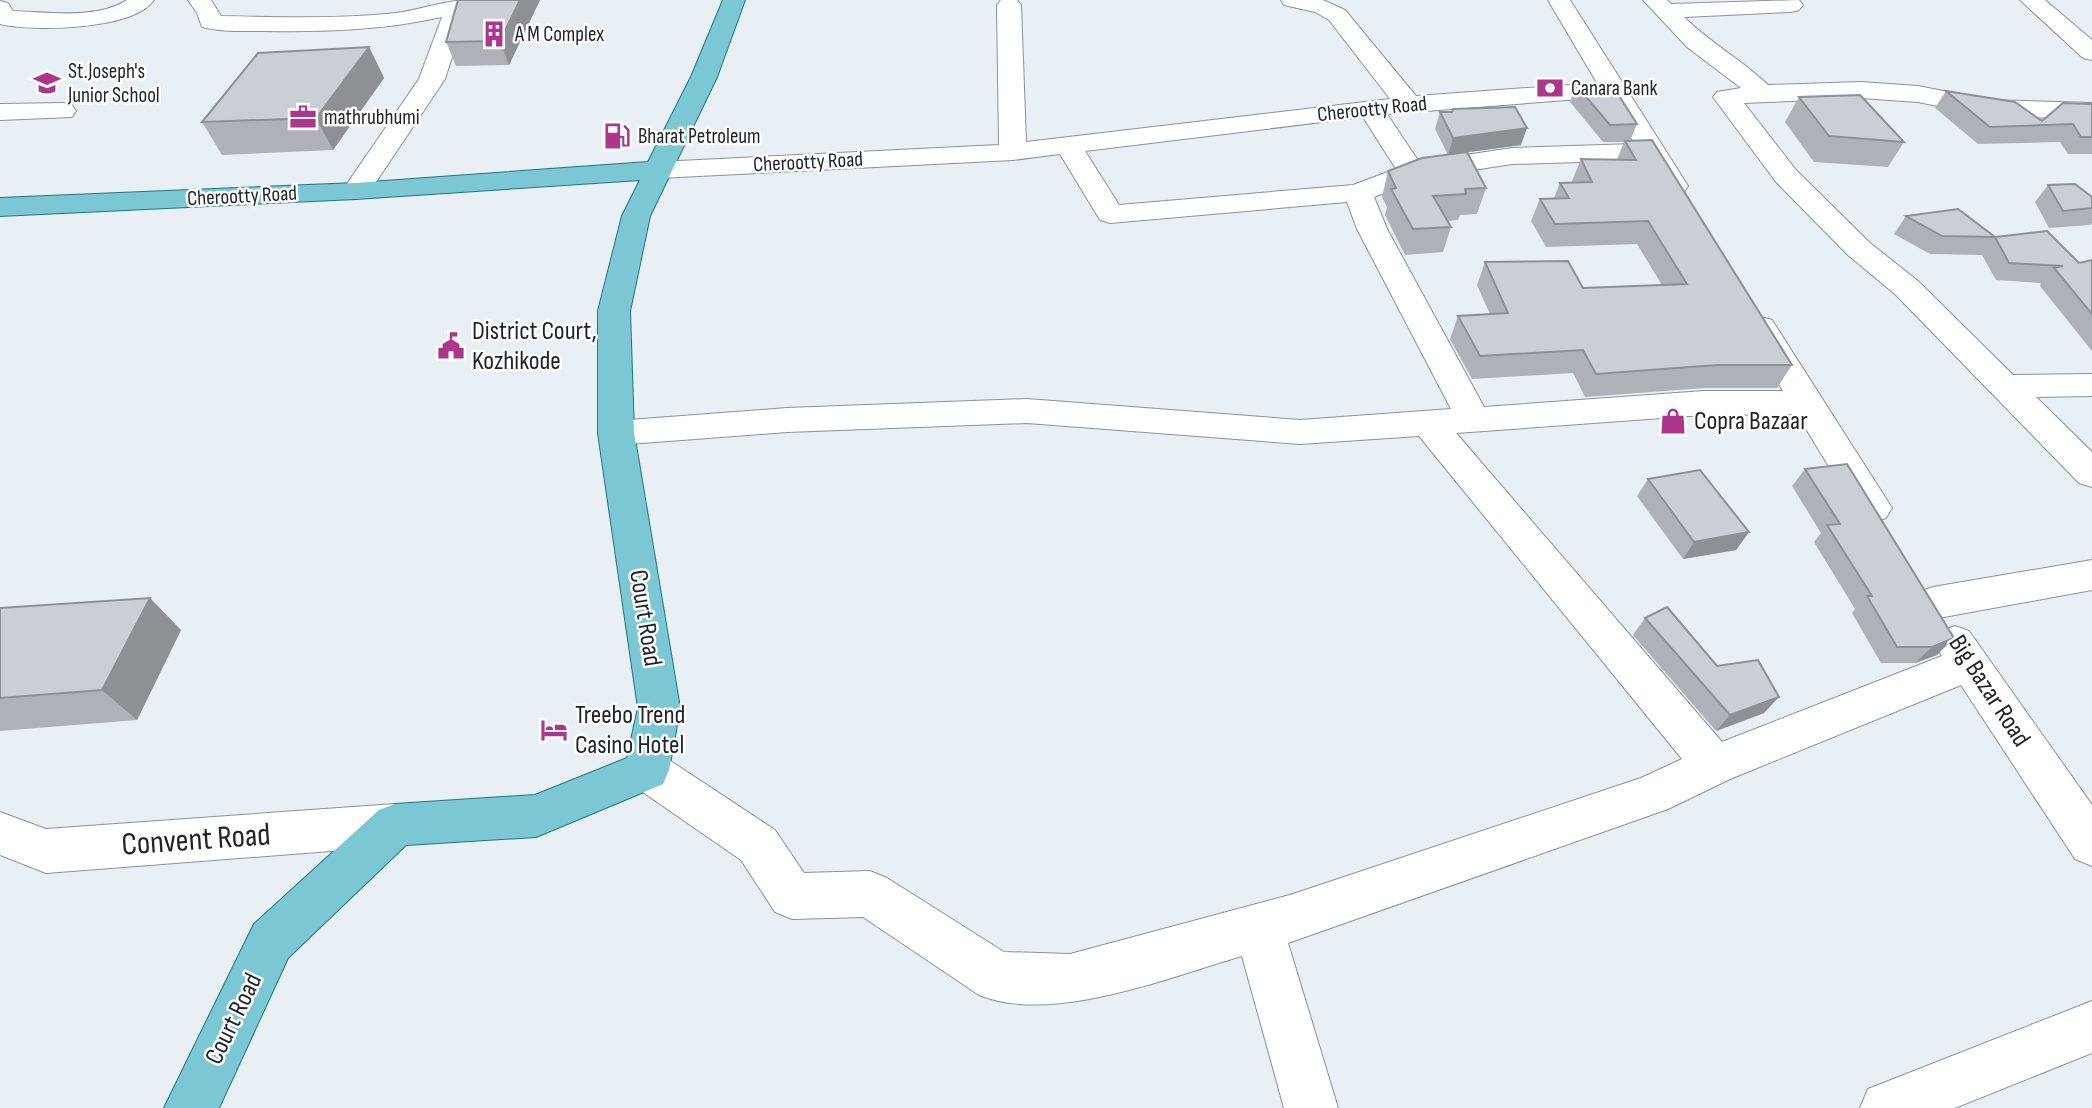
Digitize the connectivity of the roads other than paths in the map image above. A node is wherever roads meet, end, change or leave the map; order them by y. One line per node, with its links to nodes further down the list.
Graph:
1 (143, 0): 11 (street)
2 (199, 0): 8 (street)
3 (734, 0): 23 (main road, Court Road)
4 (1292, 0): 15 (street)
5 (1559, 0): 13 (street)
6 (1786, 0): 10 (street)
7 (2031, 0): 12 (street)
8 (457, 4): 25 (street)
9 (1009, 5): 21 (street)
10 (1660, 6): 14 (street)
11 (0, 8)
12 (2092, 53)
13 (1614, 89): 15 (street, Cherootty Road); 22 (street)
14 (1761, 93): 18 (street); 31 (street)
15 (1409, 104): 16 (street, Cherootty Road)
16 (1370, 109): 20 (street, Cherootty Road); 24 (street)
17 (63, 111): 19 (street)
18 (2092, 111)
19 (0, 112)
20 (1068, 145): 21 (street, Cherootty Road); 26 (street)
21 (1013, 152): 23 (street, Cherootty Road)
22 (1653, 152): 24 (street); 28 (street)
23 (659, 170): 25 (main road, Cherootty Road); 35 (main road, Court Road)
24 (1412, 172): 26 (street)
25 (356, 191): 27 (main road, Cherootty Road)
26 (1358, 193): 33 (street)
27 (0, 207)
28 (1691, 214)
29 (1747, 304): 32 (street)
30 (2092, 384): 31 (street)
31 (2004, 386): 36 (street)
32 (1808, 402): 33 (street); 37 (street)
33 (1472, 417): 34 (street)
34 (1426, 421): 35 (street); 40 (street)
35 (616, 433): 41 (main road, Court Road)
36 (2092, 474)
37 (1889, 532)
38 (2092, 575): 39 (street, Big Bazar Road)
39 (1968, 664): 40 (street); 44 (street, Big Bazar Road)
40 (1714, 765): 45 (street)
41 (647, 770): 42 (main road); 45 (street)
42 (395, 825): 43 (street, Convent Road); 47 (main road, Court Road)
43 (0, 833)
44 (2092, 844)
45 (1259, 927): 48 (street)
46 (2092, 1027): 49 (street)
47 (191, 1108)
48 (1311, 1108)
49 (1887, 1108)

